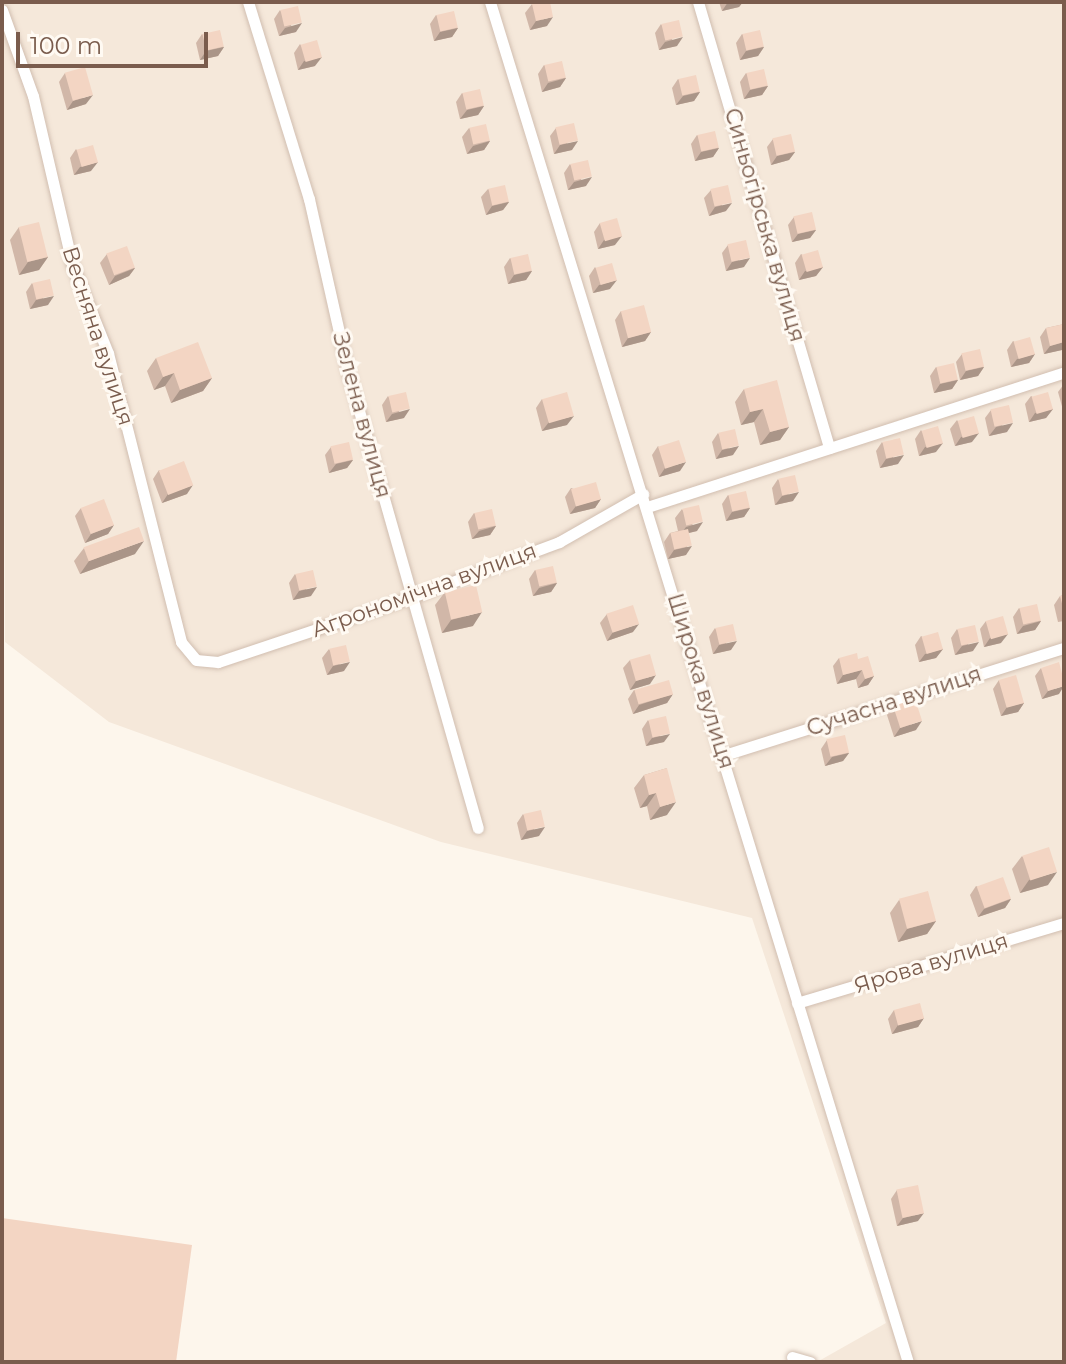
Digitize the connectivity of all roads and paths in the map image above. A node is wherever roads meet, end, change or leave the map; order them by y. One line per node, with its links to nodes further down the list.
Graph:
1 (248, 2): 9 (street, Зелена вулиця)
2 (490, 2): 7 (street, Широка вулиця)
3 (698, 2): 6 (street, Синьогірська вулиця)
4 (2, 10): 11 (street, Весняна вулиця)
5 (1064, 372): 6 (street)
6 (829, 448): 8 (street)
7 (643, 494): 8 (street, Широка вулиця); 9 (street, Агрономічна вулиця)
8 (647, 507): 12 (street, Широка вулиця)
9 (412, 597): 11 (street, Агрономічна вулиця); 13 (street, Зелена вулиця)
10 (1064, 648): 12 (street, Сучасна вулиця)
11 (196, 660)
12 (724, 755): 15 (street, Широка вулиця)
13 (478, 828)
14 (1064, 923): 15 (street, Ярова вулиця)
15 (797, 1003): 18 (street, Широка вулиця)
16 (792, 1357): 17 (street)
17 (810, 1362)
18 (908, 1362)

